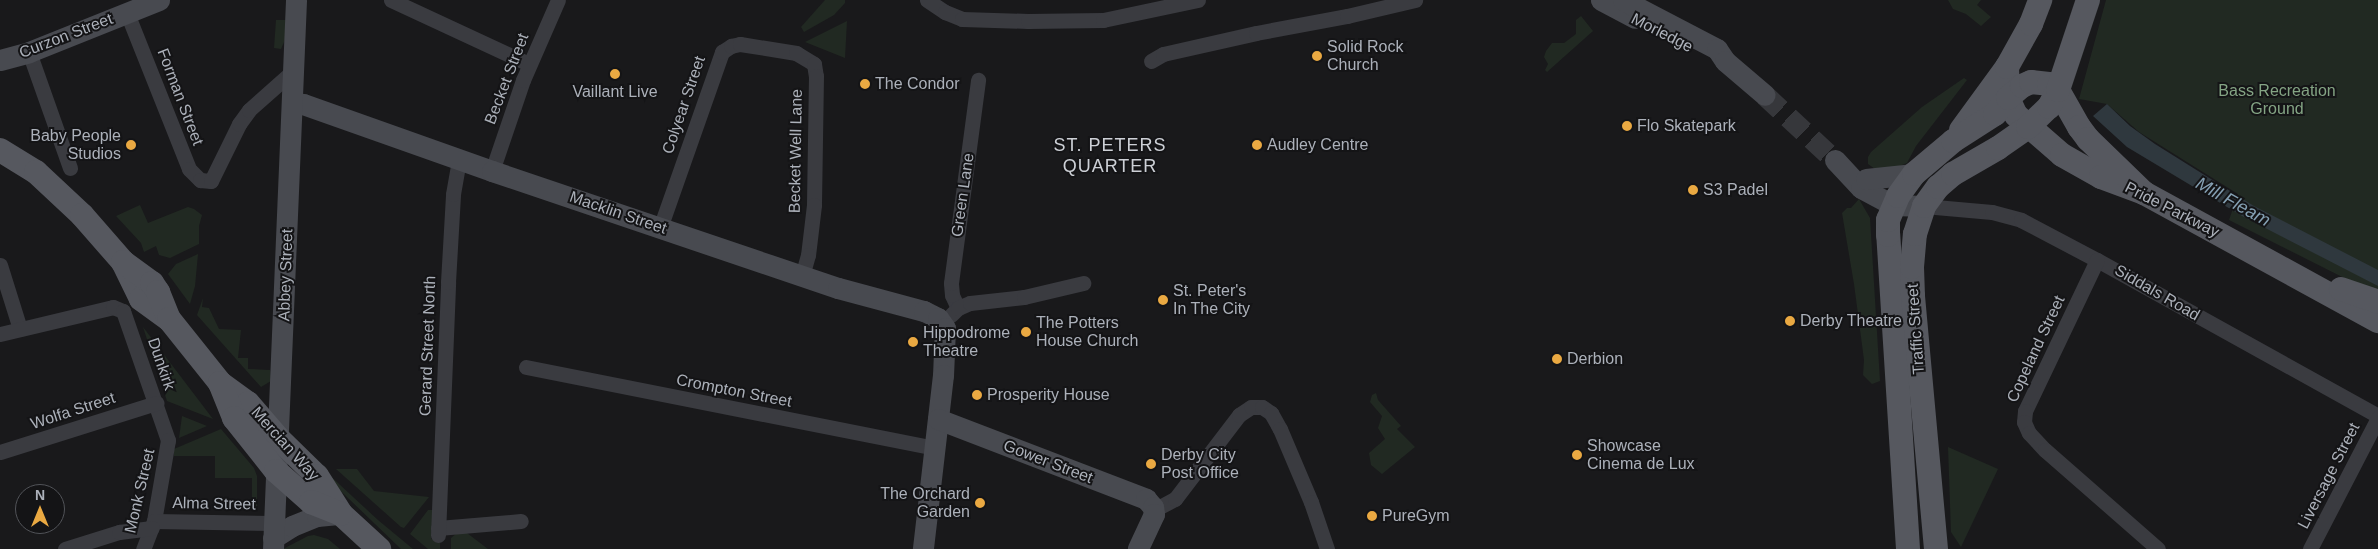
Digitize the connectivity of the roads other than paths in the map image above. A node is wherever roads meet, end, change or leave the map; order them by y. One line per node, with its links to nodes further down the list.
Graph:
1 (159, 0): 12 (street, Curzon Street)
2 (296, 0): 20 (street, Abbey Street)
3 (391, 0): 18 (street)
4 (558, 0): 18 (street, Becket Street)
5 (928, 0): 6 (street)
6 (1198, 0)
7 (1415, 0): 16 (street)
8 (1601, 0): 17 (street, Morledge)
9 (1623, 0): 17 (street, Morledge)
10 (2040, 0): 19 (main road)
11 (2089, 0): 22 (main road, Traffic Street); 26 (main road)
12 (127, 13): 14 (street, Curzon Street); 20 (street, Forman Street)
13 (780, 50): 41 (street, Colyear Street); 45 (street, Becket Well Lane)
14 (29, 52): 15 (street, Curzon Street); 34 (street)
15 (0, 60)
16 (1150, 61)
17 (1725, 61): 23 (street, Morledge)
18 (529, 64): 36 (street, Becket Street)
19 (2007, 67): 24 (main road, Pride Parkway); 29 (main road)
20 (293, 71): 25 (street, Abbey Street)
21 (978, 80): 48 (street, Green Lane)
22 (2058, 90): 24 (main road); 26 (main road); 27 (main road, Traffic Street)
23 (1765, 95)
24 (2008, 98): 27 (main road, Pride Parkway); 29 (main road)
25 (292, 103): 33 (street, Macklin Street); 58 (street, Abbey Street)
26 (2070, 109): 38 (main road)
27 (2028, 127): 30 (main road, Pride Parkway); 31 (main road, Traffic Street)
28 (0, 131): 35 (main road, Mercian Way)
29 (1953, 141): 37 (main road, Traffic Street)
30 (2050, 146): 31 (main road); 38 (main road, Pride Parkway)
31 (1998, 148): 40 (main road, Traffic Street)
32 (0, 150): 35 (main road, Mercian Way)
33 (459, 160): 36 (street, Macklin Street); 65 (street, Gerard Street North)
34 (70, 168)
35 (36, 172): 54 (main road, Mercian Way)
36 (492, 172): 41 (street, Macklin Street)
37 (1914, 174): 39 (main road, Traffic Street); 39 (street)
38 (2144, 193): 44 (main road, Pride Parkway)
39 (1896, 201): 40 (street, Siddals Road); 75 (main road, Traffic Street)
40 (1924, 206): 42 (street, Siddals Road); 68 (main road, Traffic Street)
41 (660, 228): 45 (street, Macklin Street)
42 (2098, 260): 56 (street, Siddals Road); 76 (street, Copeland Street)
43 (0, 265): 50 (street)
44 (2292, 273): 47 (main road); 49 (main road, Pride Parkway); 52 (main road)
45 (802, 276): 48 (street, Macklin Street)
46 (1083, 283): 48 (street)
47 (2378, 302)
48 (950, 316): 57 (street, Green Lane)
49 (2378, 321)
50 (20, 329): 51 (street); 55 (street, Dunkirk)
51 (0, 334)
52 (2378, 337)
53 (526, 367): 60 (street, Crompton Street)
54 (220, 383): 58 (main road, Mercian Way); 62 (main road, Mercian Way)
55 (156, 403): 59 (street, Dunkirk); 61 (street, Wolfa Street)
56 (2378, 417): 77 (street, Liversage Street)
57 (938, 419): 60 (street, Green Lane); 63 (street, Gower Street)
58 (278, 438): 62 (street, Abbey Street); 64 (main road, Mercian Way)
59 (168, 440): 66 (street, Monk Street)
60 (935, 448): 72 (street, Green Lane)
61 (0, 452)
62 (276, 471): 64 (main road, Mercian Way); 67 (street, Abbey Street)
63 (1154, 510): 73 (street); 74 (street)
64 (341, 514): 67 (street); 71 (main road, Mercian Way)
65 (521, 521)
66 (153, 524): 67 (street, Alma Street); 69 (street, Alma Street); 70 (street, Monk Street)
67 (274, 537)
68 (1939, 543)
69 (65, 549)
70 (143, 549)
71 (379, 549)
72 (923, 549)
73 (1138, 549)
74 (1327, 549)
75 (1908, 549)
76 (2158, 549)
77 (2310, 549)

